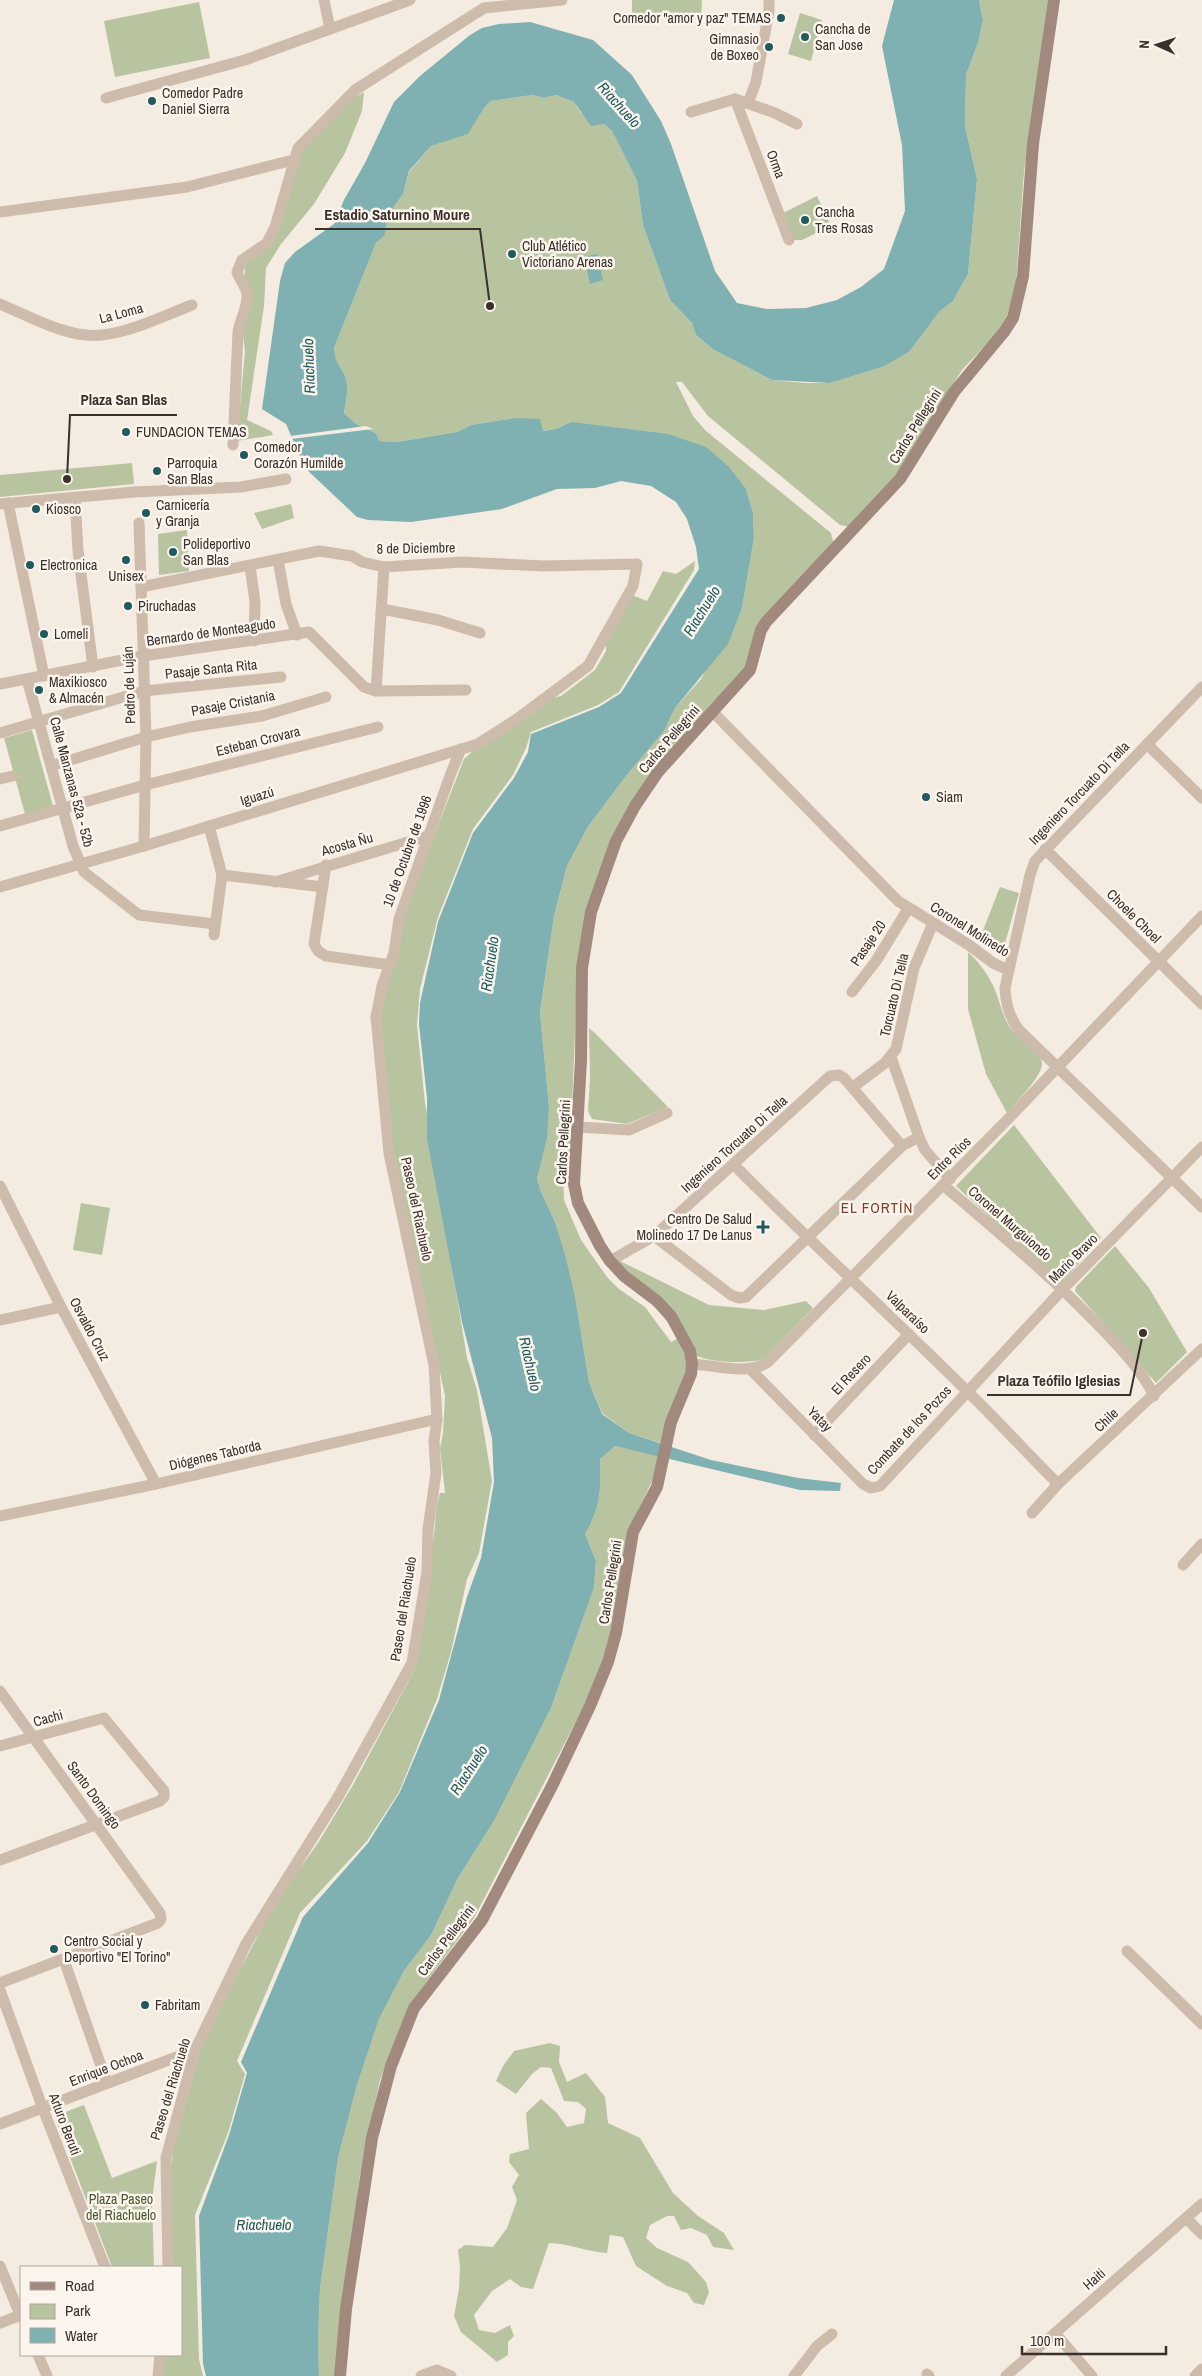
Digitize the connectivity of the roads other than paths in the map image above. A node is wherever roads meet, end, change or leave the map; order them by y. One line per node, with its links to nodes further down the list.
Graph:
1 (324, 0): 6 (street)
2 (410, 0): 6 (street)
3 (562, 0): 12 (street)
4 (769, 0): 9 (street)
5 (1054, 0): 42 (street, Carlos Pellegrini)
6 (330, 29): 7 (street)
7 (106, 98)
8 (735, 99): 9 (street); 10 (street); 14 (street, Orma)
9 (748, 103): 11 (street)
10 (691, 112)
11 (796, 124)
12 (293, 160): 13 (street); 17 (street)
13 (0, 212)
14 (789, 240)
15 (0, 304): 16 (street, La Loma)
16 (192, 305)
17 (233, 445)
18 (286, 479): 19 (street)
19 (75, 497): 20 (street); 32 (street)
20 (4, 504): 33 (street)
21 (139, 523): 26 (street, Pedro de Luján)
22 (278, 560): 24 (street, 8 de Diciembre); 25 (street, 8 de Diciembre); 29 (street)
23 (637, 564): 25 (street, 8 de Diciembre); 48 (street, Iguazú)
24 (250, 566): 26 (street, 8 de Diciembre); 30 (street)
25 (384, 567): 27 (street)
26 (141, 587): 31 (street, Pedro de Luján)
27 (382, 609): 28 (street); 40 (street)
28 (480, 633)
29 (297, 635): 30 (street, Bernardo de Monteagudo); 40 (street, Bernardo de Monteagudo)
30 (254, 641): 31 (street, Bernardo de Monteagudo)
31 (144, 656): 32 (street, Bernardo de Monteagudo); 38 (street, Pedro de Luján)
32 (93, 667): 33 (street, Bernardo de Monteagudo)
33 (44, 676): 35 (street, Bernardo de Monteagudo)
34 (281, 677): 38 (street, Pasaje Santa Rita)
35 (27, 679): 36 (street, Bernardo de Monteagudo); 43 (street, Calle Manzanas 52a - 52b)
36 (0, 684)
37 (1202, 687): 47 (street, Ingeniero Torcuato Di Tella)
38 (144, 690): 43 (street, Pasaje Santa Rita); 46 (street, Pedro de Luján)
39 (466, 690): 40 (street)
40 (376, 691)
41 (326, 697): 46 (street, Pasaje Cristanía)
42 (712, 712): 66 (street, Coronel Molinedo); 78 (street, Carlos Pellegrini)
43 (40, 722): 45 (street, Pasaje Santa Rita); 49 (street, Calle Manzanas 52a - 52b)
44 (378, 727): 52 (street, Esteban Crovara)
45 (0, 733)
46 (146, 737): 49 (street, Pasaje Cristanía); 52 (street, Pedro de Luján)
47 (1147, 744): 53 (street); 59 (street, Ingeniero Torcuato Di Tella)
48 (462, 750): 56 (street, Iguazú); 57 (street, 10 de Octubre de 1996)
49 (51, 766): 54 (street, Calle Manzanas 52a - 52b)
50 (13, 776): 51 (street)
51 (0, 779)
52 (145, 785): 54 (street, Esteban Crovara); 58 (street, Pedro de Luján)
53 (1202, 798)
54 (61, 807): 55 (street, Esteban Crovara); 60 (street, Calle Manzanas 52a - 52b)
55 (0, 826)
56 (209, 826): 58 (street, Iguazú); 62 (street)
57 (428, 836): 61 (street, Acosta Ñu); 70 (street, 10 de Octubre de 1996)
58 (144, 846): 60 (street, Iguazú)
59 (1045, 849): 69 (street, Choele Choel); 71 (street, Ingeniero Torcuato Di Tella)
60 (80, 864): 62 (street); 64 (street, Iguazú)
61 (326, 865): 63 (street, Acosta Ñu); 65 (street)
62 (222, 875): 63 (street, Acosta Ñu)
63 (275, 882): 65 (street, Acosta Ñu)
64 (0, 887)
65 (323, 888): 70 (street)
66 (908, 909): 68 (street, Coronel Molinedo); 72 (street, Pasaje 20)
67 (1202, 916): 69 (street, Entre Ríos)
68 (933, 923): 71 (street, Coronel Molinedo); 74 (street, Torcuato Di Tella)
69 (1158, 961): 73 (street, Choele Choel); 75 (street, Entre Ríos)
70 (390, 964): 100 (street, Paseo del Riachuelo)
71 (1008, 970): 75 (street, Coronel Molinedo)
72 (852, 992)
73 (1202, 1004)
74 (891, 1057): 76 (street, Torcuato Di Tella); 79 (street, Coronel Murguiondo)
75 (1059, 1066): 83 (street, Coronel Molinedo); 84 (street, Entre Ríos)
76 (853, 1087): 80 (street); 82 (street, Ingeniero Torcuato Di Tella)
77 (667, 1113): 78 (street)
78 (578, 1127): 89 (street, Carlos Pellegrini)
79 (919, 1137): 80 (street); 84 (street, Coronel Murguiondo)
80 (902, 1146): 88 (street)
81 (1202, 1147): 83 (street, Mario Bravo)
82 (734, 1165): 87 (street, Ingeniero Torcuato Di Tella); 88 (street, Valparaíso)
83 (1172, 1178): 86 (street, Coronel Molinedo); 91 (street, Mario Bravo)
84 (946, 1182): 90 (street, Entre Ríos); 91 (street, Coronel Murguiondo)
85 (0, 1186): 92 (street, Osvaldo Cruz)
86 (1202, 1207)
87 (654, 1236): 88 (street); 89 (street, Ingeniero Torcuato Di Tella)
88 (806, 1238): 90 (street, Valparaíso)
89 (610, 1261): 96 (street, Carlos Pellegrini)
90 (851, 1278): 94 (street, Valparaíso); 97 (street, Entre Ríos)
91 (1063, 1289): 98 (street, Mario Bravo); 99 (street, Coronel Murguiondo)
92 (60, 1307): 93 (street); 102 (street, Osvaldo Cruz)
93 (0, 1320)
94 (909, 1334): 98 (street, Valparaíso); 101 (street, El Resero)
95 (1202, 1350): 99 (street, Chile)
96 (692, 1364): 97 (street); 139 (street, Carlos Pellegrini)
97 (750, 1369): 101 (street, Yatay)
98 (967, 1390): 103 (street, Valparaíso); 104 (street, Combate de los Pozos)
99 (1154, 1396): 103 (street, Chile)
100 (437, 1419): 102 (street, Diógenes Taborda); 119 (street, Paseo del Riachuelo)
101 (814, 1435): 104 (street, Yatay)
102 (156, 1484): 106 (street, Diógenes Taborda)
103 (1058, 1484): 105 (street, Chile)
104 (871, 1488)
105 (1032, 1513)
106 (0, 1516)
107 (1202, 1544): 108 (street)
108 (1183, 1565)
109 (0, 1691): 110 (street, Santo Domingo)
110 (34, 1737): 111 (street, Cachi); 112 (street, Santo Domingo); 112 (street, Cachi)
111 (0, 1746)
112 (96, 1824): 113 (street); 115 (street, Santo Domingo)
113 (0, 1860)
114 (1127, 1951): 118 (street)
115 (64, 1960): 116 (street); 120 (street)
116 (0, 1983)
117 (0, 1990): 121 (street, Arturo Beruti)
118 (1202, 2024)
119 (195, 2050): 120 (street, Enrique Ochoa); 128 (street, Paseo del Riachuelo)
120 (107, 2083): 121 (street, Enrique Ochoa)
121 (43, 2108): 122 (street, Enrique Ochoa); 127 (street, Arturo Beruti)
122 (0, 2124)
123 (1202, 2204): 124 (street, Haiti)
124 (1186, 2218): 125 (street); 132 (street, Haiti)
125 (1202, 2234)
126 (0, 2266): 129 (street)
127 (105, 2266)
128 (168, 2266)
129 (20, 2314)
130 (20, 2316): 131 (street)
131 (0, 2323)
132 (1055, 2333): 143 (street, Haiti); 144 (street)
133 (832, 2334): 142 (street)
134 (38, 2356): 137 (street)
135 (160, 2356): 138 (street)
136 (1202, 2369): 145 (street)
137 (47, 2376)
138 (158, 2376)
139 (340, 2376)
140 (421, 2376): 141 (street)
141 (451, 2376)
142 (794, 2376)
143 (1006, 2376)
144 (1092, 2376)
145 (1195, 2376)

